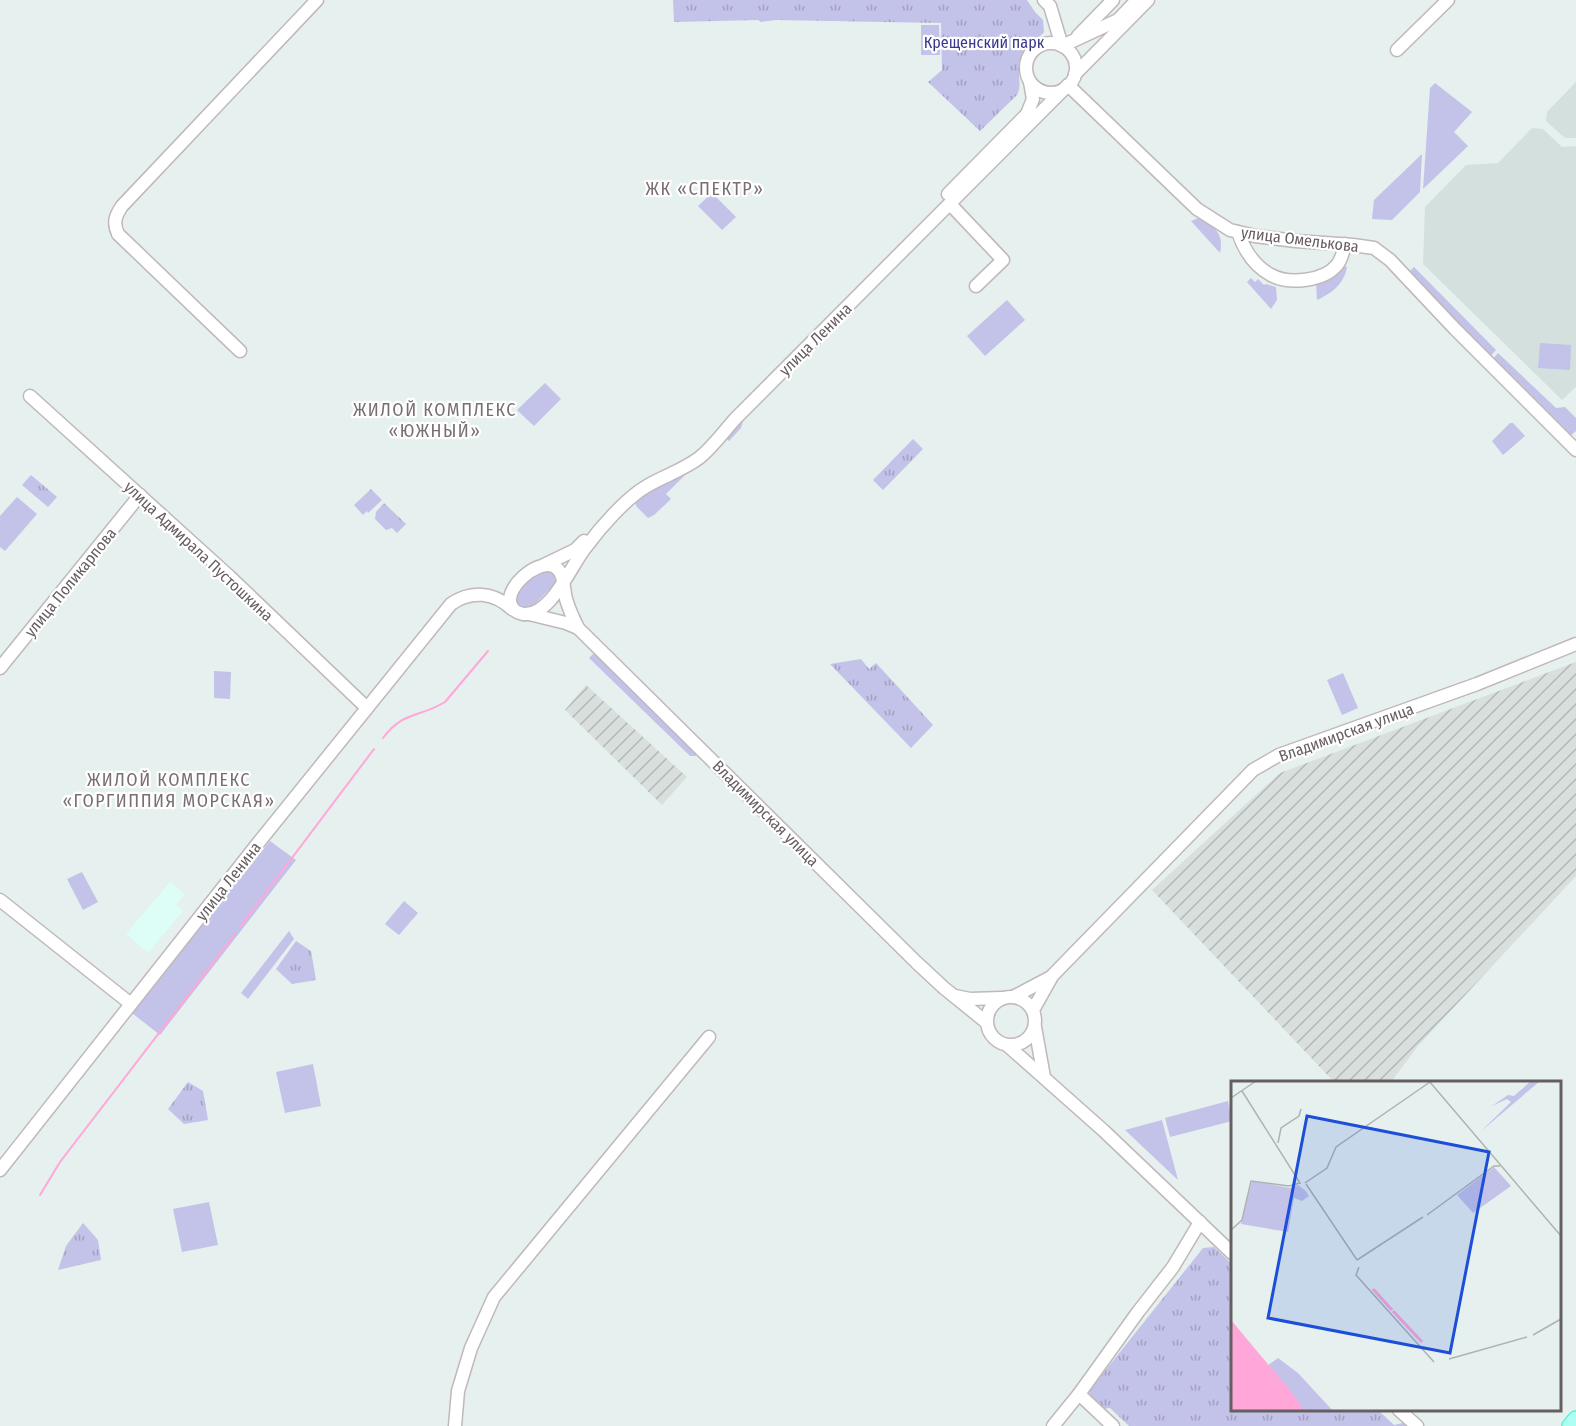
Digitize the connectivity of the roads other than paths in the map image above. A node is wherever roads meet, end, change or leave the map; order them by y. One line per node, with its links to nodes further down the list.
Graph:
1 (317, 0): 17 (street)
2 (1044, 0): 9 (street)
3 (1113, 0): 8 (street)
4 (1137, 0): 7 (street)
5 (1148, 0): 7 (street)
6 (1448, 0): 10 (street)
7 (1120, 22): 8 (street); 12 (street, улица Ленина)
8 (1075, 38): 9 (street)
9 (1062, 46): 11 (street); 12 (street)
10 (1397, 50)
11 (1030, 82): 12 (street); 21 (street, улица Ленина)
12 (1070, 82): 13 (street, улица Ленина); 14 (street, улица Омелькова)
13 (950, 204): 16 (street); 22 (street, улица Ленина)
14 (1238, 232): 15 (street, улица Омелькова); 15 (street)
15 (1345, 244): 19 (street, улица Омелькова)
16 (976, 286)
17 (240, 351)
18 (30, 396): 20 (street, улица Адмирала Пустошкина)
19 (1576, 450)
20 (140, 495): 29 (street, улица Поликарпова); 30 (street, улица Адмирала Пустошкина)
21 (544, 565): 22 (street); 23 (street)
22 (563, 583): 26 (street); 27 (street, Владимирская улица)
23 (514, 586): 24 (street); 25 (street)
24 (496, 597): 25 (street); 30 (street, улица Ленина)
25 (512, 609): 26 (street, Владимирская улица)
26 (529, 614): 27 (street, Владимирская улица)
27 (578, 628): 33 (street, Владимирская улица)
28 (1576, 644): 32 (street, Владимирская улица)
29 (0, 668)
30 (367, 708): 35 (street, улица Ленина)
31 (0, 900): 35 (street)
32 (1052, 976): 34 (street, Владимирская улица); 36 (street, Владимирская улица)
33 (955, 996): 34 (street, Владимирская улица); 37 (street, Владимирская улица)
34 (1008, 997): 36 (street); 37 (street)
35 (131, 1004): 42 (street, улица Ленина)
36 (1033, 1010): 38 (street)
37 (986, 1022): 40 (street)
38 (1035, 1027): 40 (street); 41 (street)
39 (709, 1037): 48 (street)
40 (1008, 1046): 41 (street)
41 (1044, 1077): 43 (street)
42 (0, 1169)
43 (1200, 1222): 44 (street); 45 (street)
44 (1231, 1251)
45 (1079, 1394): 49 (street); 50 (street)
46 (1401, 1411): 51 (street)
47 (1576, 1419): 52 (main road)
48 (455, 1426)
49 (1053, 1426)
50 (1113, 1426)
51 (1417, 1426)
52 (1570, 1426)

